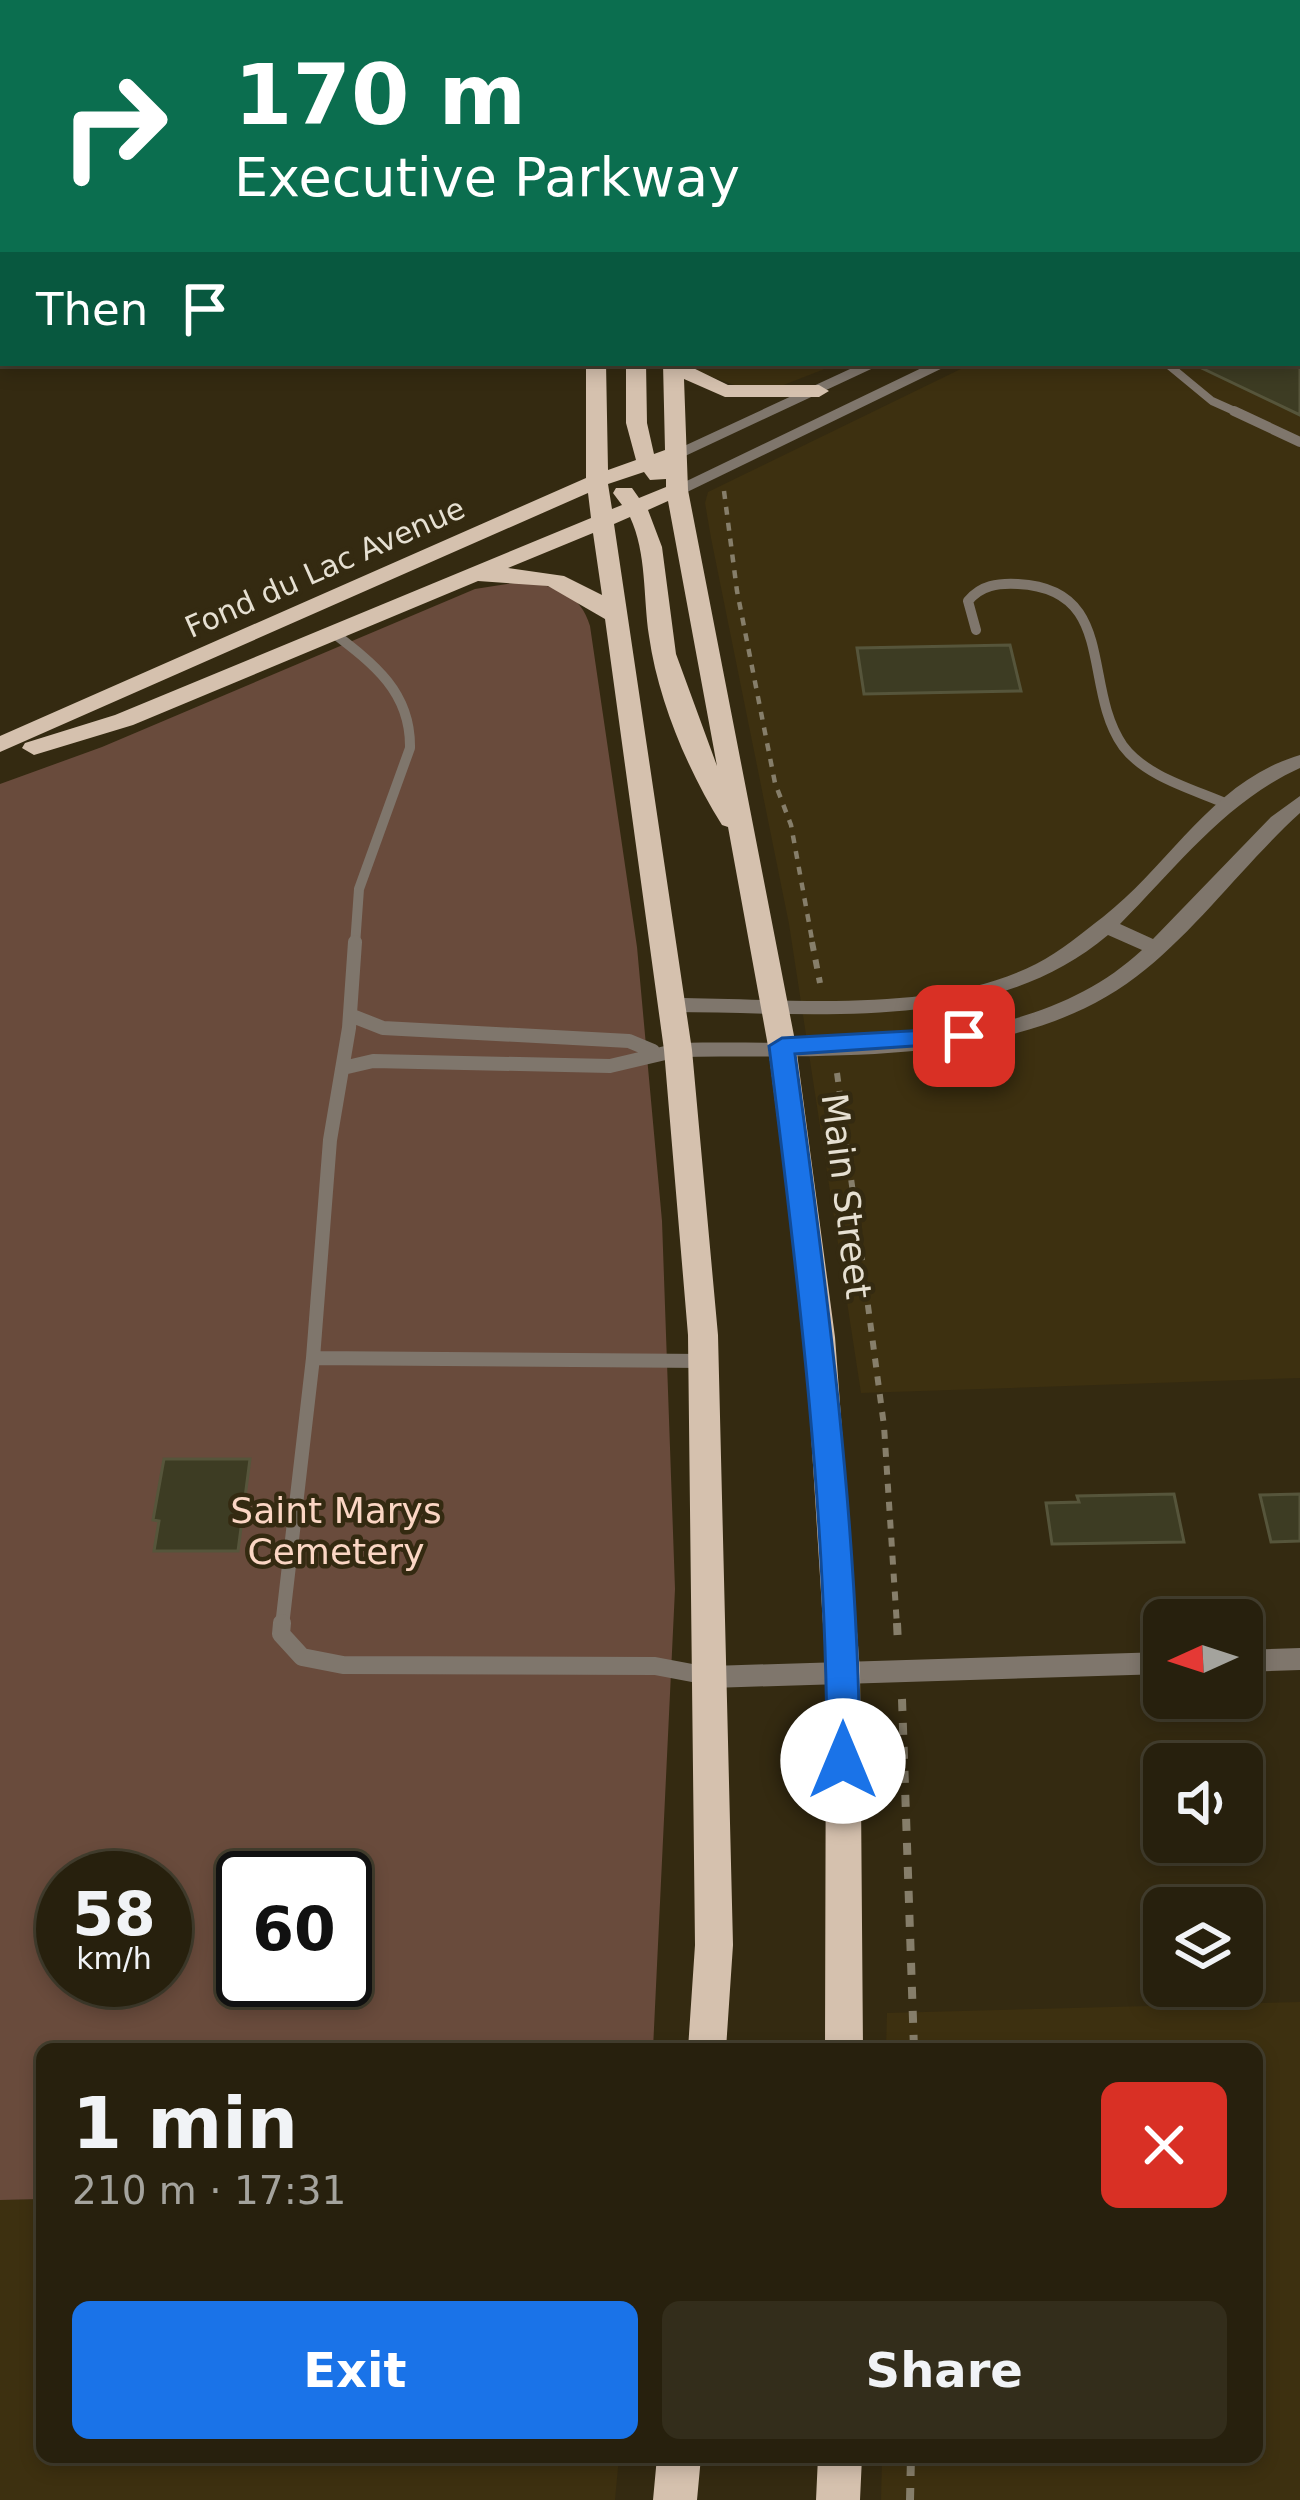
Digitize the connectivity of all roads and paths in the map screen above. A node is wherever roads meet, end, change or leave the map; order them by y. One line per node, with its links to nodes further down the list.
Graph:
1 (596, 366): 12 (main road)
2 (636, 366): 11 (main road)
3 (674, 366): 10 (main road, Main Street)
4 (676, 366): 8 (main road)
5 (870, 366): 8 (street)
6 (939, 366): 14 (street)
7 (1170, 366): 9 (lane)
8 (819, 391): 10 (street)
9 (1300, 442)
10 (677, 453): 11 (main road, Fond du Lac Avenue); 14 (main road, Main Street)
11 (646, 464): 12 (main road, Fond du Lac Avenue); 14 (main road)
12 (597, 481): 15 (main road); 16 (main road); 21 (main road, Fond du Lac Avenue)
13 (724, 483): 29 (path)
14 (677, 490): 15 (main road, Fond du Lac Avenue); 26 (main road, Main Street)
15 (638, 506): 16 (main road, Fond du Lac Avenue); 26 (main road)
16 (603, 519): 17 (main road, Fond du Lac Avenue); 18 (main road)
17 (461, 578): 18 (main road); 20 (main road, Fond du Lac Avenue)
18 (617, 617): 31 (main road)
19 (976, 630): 25 (lane)
20 (332, 632): 22 (main road, Fond du Lac Avenue); 32 (lane)
21 (0, 746)
22 (0, 758)
23 (1300, 761): 25 (street)
24 (1300, 802): 25 (street)
25 (1250, 815): 27 (street); 28 (street)
26 (747, 850): 30 (main road, Main Street)
27 (1103, 925): 28 (street); 30 (street)
28 (1154, 947): 33 (street)
29 (818, 973)
30 (772, 1003): 31 (street); 33 (main road, Main Street)
31 (672, 1006): 34 (main road)
32 (350, 1015): 34 (lane); 35 (lane)
33 (782, 1046): 34 (street); 43 (main road, Main Street)
34 (666, 1050): 35 (lane); 38 (main road)
35 (343, 1068): 37 (lane)
36 (838, 1078): 39 (path)
37 (313, 1358): 38 (lane); 44 (lane)
38 (704, 1361): 44 (main road)
39 (897, 1639)
40 (1300, 1659): 41 (street)
41 (1263, 1660)
42 (1143, 1664): 43 (street)
43 (843, 1672): 44 (street); 47 (main road, Main Street)
44 (711, 1676): 46 (main road)
45 (902, 1708): 48 (path)
46 (707, 2043)
47 (844, 2043)
48 (914, 2043)
49 (678, 2463): 52 (main road)
50 (841, 2463): 53 (main road)
51 (911, 2463): 54 (path)
52 (675, 2500)
53 (838, 2500)
54 (910, 2500)

